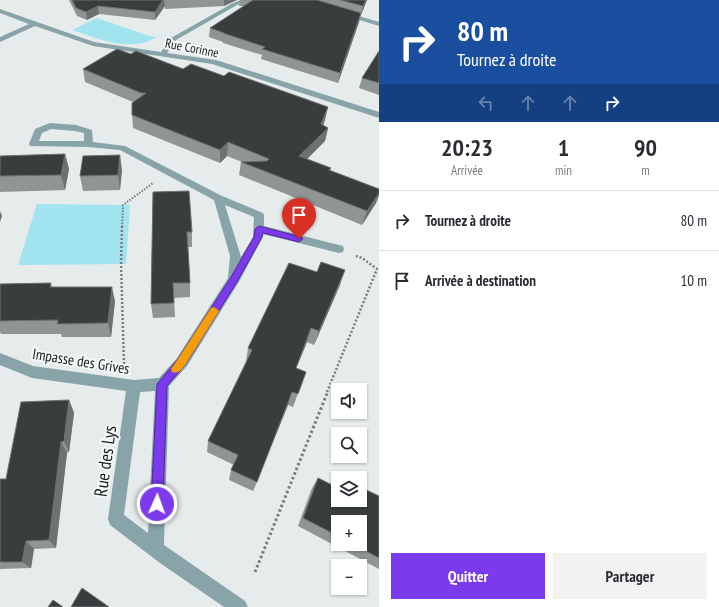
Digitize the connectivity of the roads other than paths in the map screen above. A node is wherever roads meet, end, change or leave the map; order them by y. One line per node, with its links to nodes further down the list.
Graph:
1 (247, 0): 7 (street)
2 (0, 11): 4 (street, Rue Corinne)
3 (339, 12): 5 (street)
4 (36, 23): 6 (street); 7 (street, Rue Corinne)
5 (379, 24)
6 (0, 40)
7 (164, 54): 8 (street, Rue Corinne)
8 (379, 115)
9 (88, 144): 9 (street); 10 (street)
10 (218, 198): 11 (street); 13 (street)
11 (259, 229): 12 (street); 13 (street)
12 (338, 249)
13 (234, 279): 15 (street)
14 (0, 359): 16 (street, Impasse des Grives)
15 (162, 384): 16 (street); 17 (street)
16 (129, 386): 17 (street, Rue des Lys)
17 (156, 549): 18 (street, Rue des Lys)
18 (240, 607)

